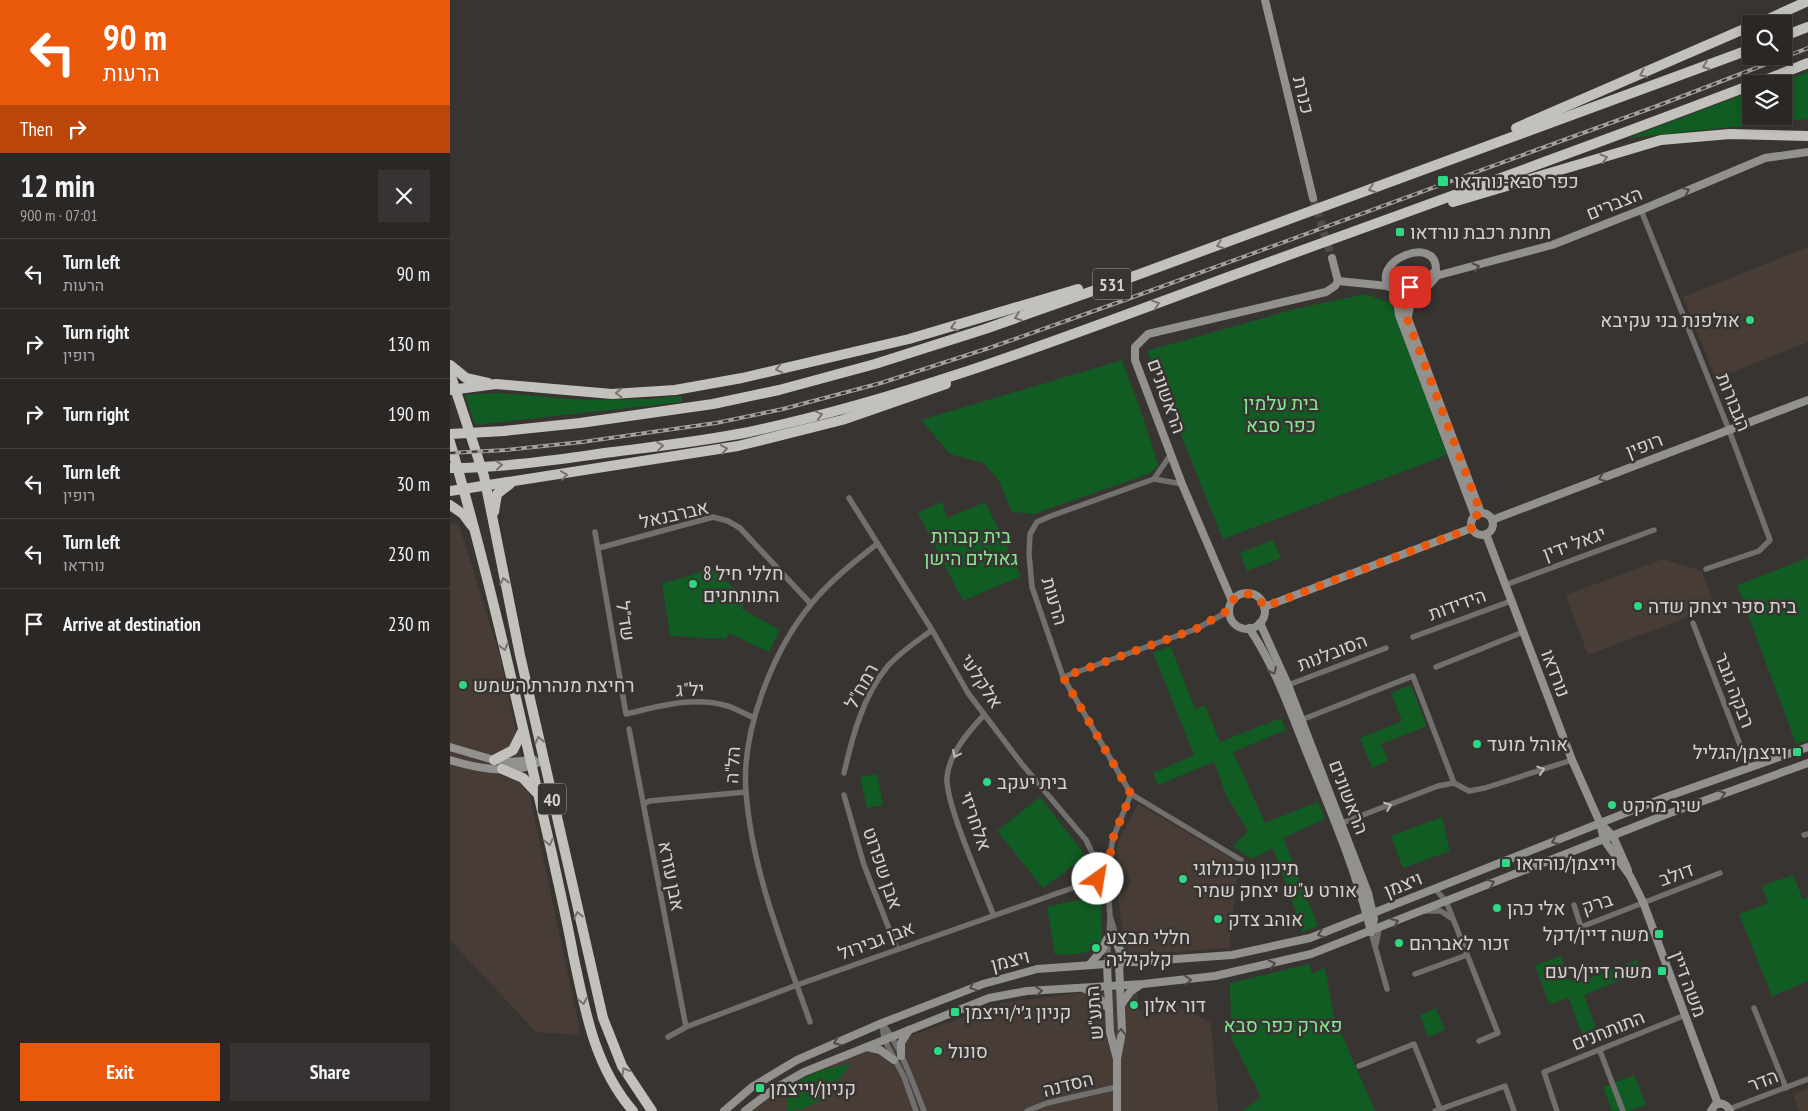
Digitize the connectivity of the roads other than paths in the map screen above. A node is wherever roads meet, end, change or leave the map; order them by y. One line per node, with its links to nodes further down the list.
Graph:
1 (1265, 0): 16 (street, כנרת)
2 (1808, 1): 3 (highway)
3 (1777, 15)
4 (1808, 27): 6 (highway)
5 (1742, 30): 15 (highway, one-way to 15)
6 (1792, 33)
7 (1742, 52): 15 (highway, 531, one-way to 15)
8 (1808, 63): 9 (highway)
9 (1778, 75)
10 (1742, 88): 18 (highway, 531)
11 (1808, 130): 12 (highway)
12 (1730, 134): 13 (highway); 18 (highway, one-way to 12)
13 (1808, 136)
14 (1808, 152): 17 (street, הצברים, one-way to 14)
15 (1391, 182): 20 (highway, 531, one-way to 20)
16 (1313, 198)
17 (1641, 210): 22 (street, הצברים, one-way to 17); 35 (street, הגבורות)
18 (1372, 224): 28 (highway, 531, one-way to 18)
19 (1332, 258): 24 (street)
20 (1168, 263): 32 (highway, one-way to 32); 36 (highway, 531, one-way to 36)
21 (1386, 275): 23 (street); 25 (street); 27 (street)
22 (1438, 276): 23 (street, הצברים); 29 (street)
23 (1428, 278): 26 (street, הצברים)
24 (1338, 281): 25 (street); 38 (street, הראשונים)
25 (1366, 284): 27 (street)
26 (1413, 284): 27 (street, הצברים); 29 (street)
27 (1390, 287): 48 (street)
28 (1129, 314): 39 (highway, 531, one-way to 28); 42 (highway, one-way to 28)
29 (1407, 318): 48 (street)
30 (450, 365): 32 (highway)
31 (450, 373): 33 (highway, 40)
32 (496, 384): 33 (highway)
33 (453, 390): 41 (highway, 40)
34 (1808, 400): 35 (street, רופין)
35 (1730, 430): 49 (street, רופין, one-way to 49); 58 (street, הגבורות)
36 (450, 434)
37 (450, 442): 44 (highway, 40)
38 (1171, 454): 40 (street); 43 (street, הראשונים)
39 (450, 468)
40 (1154, 479): 43 (street, הרעות); 73 (street, הרעות)
41 (485, 481): 42 (highway); 44 (highway); 57 (highway, 40)
42 (513, 482): 57 (highway)
43 (1182, 484): 61 (street, הראשונים)
44 (464, 490): 45 (highway); 52 (highway, 40)
45 (450, 491)
46 (849, 498): 55 (street, אלקלעי)
47 (450, 505): 52 (highway)
48 (1478, 514): 49 (street); 50 (street)
49 (1492, 520): 54 (street)
50 (1472, 528): 54 (street); 63 (street)
51 (1654, 530): 59 (street, יגאל ידין)
52 (476, 532): 80 (highway, 40, one-way to 80)
53 (595, 532): 56 (street, שד"ל)
54 (1486, 534): 59 (street, נורדאו)
55 (877, 544): 62 (street, הל"ה); 68 (street, אלקלעי)
56 (598, 548): 62 (street, אברבנאל); 75 (street, שד"ל)
57 (499, 556): 85 (highway, 40, one-way to 57)
58 (1706, 569)
59 (1505, 585): 60 (street, נורדאו)
60 (1511, 600): 69 (street, נורדאו); 70 (street, הידידות)
61 (1232, 602): 63 (street); 64 (street)
62 (811, 604): 77 (street, הל"ה)
63 (1264, 607): 65 (street)
64 (1229, 610): 67 (street); 73 (street)
65 (1260, 623): 67 (street); 74 (street, הראשונים)
66 (1693, 623): 89 (street, רבקה גובר)
67 (1249, 628): 117 (street, הראשונים, one-way to 117)
68 (932, 630): 76 (street, אלקלעי); 91 (street, רמח"ל)
69 (1523, 632): 72 (street); 86 (street, נורדאו)
70 (1412, 637)
71 (1386, 648): 74 (street, הסובלנות)
72 (1436, 666)
73 (1063, 677): 94 (street, הרעות)
74 (1288, 685): 78 (street, הראשונים)
75 (626, 714): 77 (street, יל"ג)
76 (984, 715): 106 (street, אלקלעי); 116 (street, אלחריזי, one-way to 116)
77 (752, 717): 93 (street, הל"ה)
78 (1301, 720): 92 (street); 98 (street, הראשונים)
79 (629, 729): 97 (street, אבן עזרא)
80 (522, 732): 84 (highway); 87 (highway, 40)
81 (450, 747): 84 (street)
82 (1808, 747): 89 (street, ויצמן)
83 (450, 760): 90 (street)
84 (494, 760): 87 (street)
85 (543, 760): 87 (street); 165 (highway, 40, one-way to 85)
86 (1572, 760): 92 (street, one-way to 86); 99 (street, נורדאו)
87 (531, 763): 90 (street); 95 (highway, 40)
88 (1808, 763): 100 (street, ויצמן, one-way to 88)
89 (1749, 768): 99 (street, ויצמן)
90 (502, 769): 95 (highway)
91 (844, 773)
92 (1454, 783): 98 (street, one-way to 92)
93 (746, 792): 97 (street); 133 (street, הל"ה)
94 (1131, 794): 104 (street, הרעות); 105 (street)
95 (538, 795): 164 (highway, 40, one-way to 164)
96 (844, 795): 124 (street, אבן שפרוט)
97 (644, 804): 144 (street, אבן עזרא)
98 (1342, 823): 117 (street, הראשונים)
99 (1600, 823): 101 (street, משה דיין); 102 (street, משה דיין); 111 (street, ויצמן, one-way to 111)
100 (1628, 830): 101 (street, ויצמן); 103 (street)
101 (1613, 836): 102 (street, ויצמן); 103 (street, משה דיין)
102 (1604, 840): 108 (street, משה דיין); 112 (street, ויצמן, one-way to 102)
103 (1622, 854): 108 (street, משה דיין)
104 (1242, 860)
105 (1108, 868): 106 (street); 110 (street)
106 (1100, 871): 109 (street)
107 (1720, 873): 113 (street, דולב)
108 (1630, 876): 113 (street, משה דיין)
109 (1098, 879): 110 (street); 116 (street, אבן גבירול)
110 (1108, 888): 118 (street)
111 (1435, 889): 112 (street); 117 (street, ויצמן)
112 (1446, 901): 115 (street, ויצמן); 119 (street)
113 (1643, 902): 114 (street, ברק); 141 (street, משה דיין)
114 (1574, 905)
115 (1421, 911): 119 (street); 120 (street, ויצמן, one-way to 115)
116 (993, 914): 124 (street, אבן גבירול)
117 (1370, 915): 121 (street, הראשונים); 127 (street, ויצמן, one-way to 127)
118 (1110, 916): 122 (street); 123 (street)
119 (1453, 919): 126 (street)
120 (1379, 929): 121 (street, ויצמן); 125 (street)
121 (1371, 932): 125 (street); 132 (street, ויצמן, one-way to 121)
122 (1107, 940): 129 (street); 130 (street)
123 (1118, 947): 127 (street); 128 (street)
124 (897, 949): 133 (street, אבן גבירול)
125 (1376, 950): 137 (street)
126 (1467, 955): 131 (street); 149 (street)
127 (1136, 962): 128 (street, ויצמן)
128 (1120, 963): 129 (street, ויצמן); 134 (street)
129 (1107, 964): 130 (street, ויצמן); 135 (street, התע"ש)
130 (1089, 965): 143 (street, ויצמן, one-way to 143)
131 (1416, 974)
132 (1143, 984): 134 (street, ויצמן); 138 (street)
133 (797, 985): 142 (street, הל"ה); 144 (street, אבן גבירול)
134 (1120, 985): 135 (street, ויצמן); 138 (street, התע"ש)
135 (1108, 986): 136 (street, ויצמן); 140 (street, התע"ש)
136 (1081, 988): 140 (street); 145 (street, ויצמן, one-way to 136)
137 (1387, 989)
138 (1121, 1004): 153 (street, התע"ש, one-way to 138)
139 (1754, 1008): 159 (street)
140 (1109, 1010): 153 (street, התע"ש)
141 (1683, 1016): 151 (street, התותחנים); 160 (street, משה דיין)
142 (810, 1022)
143 (882, 1023): 146 (street); 148 (street); 166 (street, ויצמן, one-way to 166)
144 (686, 1028): 147 (street, אבן גבירול)
145 (909, 1029): 146 (street, ויצמן); 152 (street)
146 (892, 1036): 148 (street, ויצמן); 152 (street)
147 (668, 1037)
148 (884, 1040): 150 (street, ויצמן); 152 (street)
149 (1478, 1041)
150 (865, 1047): 152 (street); 167 (street, ויצמן)
151 (1600, 1051): 161 (street); 173 (street, התותחנים)
152 (897, 1058): 155 (street); 156 (street)
153 (1117, 1059): 158 (street, התע"ש)
154 (1359, 1066): 162 (street)
155 (899, 1069): 156 (street); 168 (street)
156 (910, 1074): 169 (street)
157 (1808, 1079): 159 (street, הדר)
158 (1117, 1087): 170 (street, הסדנה); 171 (street, התע"ש)
159 (1786, 1088): 163 (street, הדר)
160 (1718, 1104): 163 (street); 174 (street)
161 (1622, 1109)
162 (1437, 1110): 172 (street)
163 (1729, 1110)
164 (633, 1111)
165 (652, 1111)
166 (724, 1111)
167 (745, 1111)
168 (916, 1111)
169 (924, 1111)
170 (1027, 1111)
171 (1117, 1111)
172 (1514, 1111)
173 (1557, 1111)
174 (1711, 1111)

